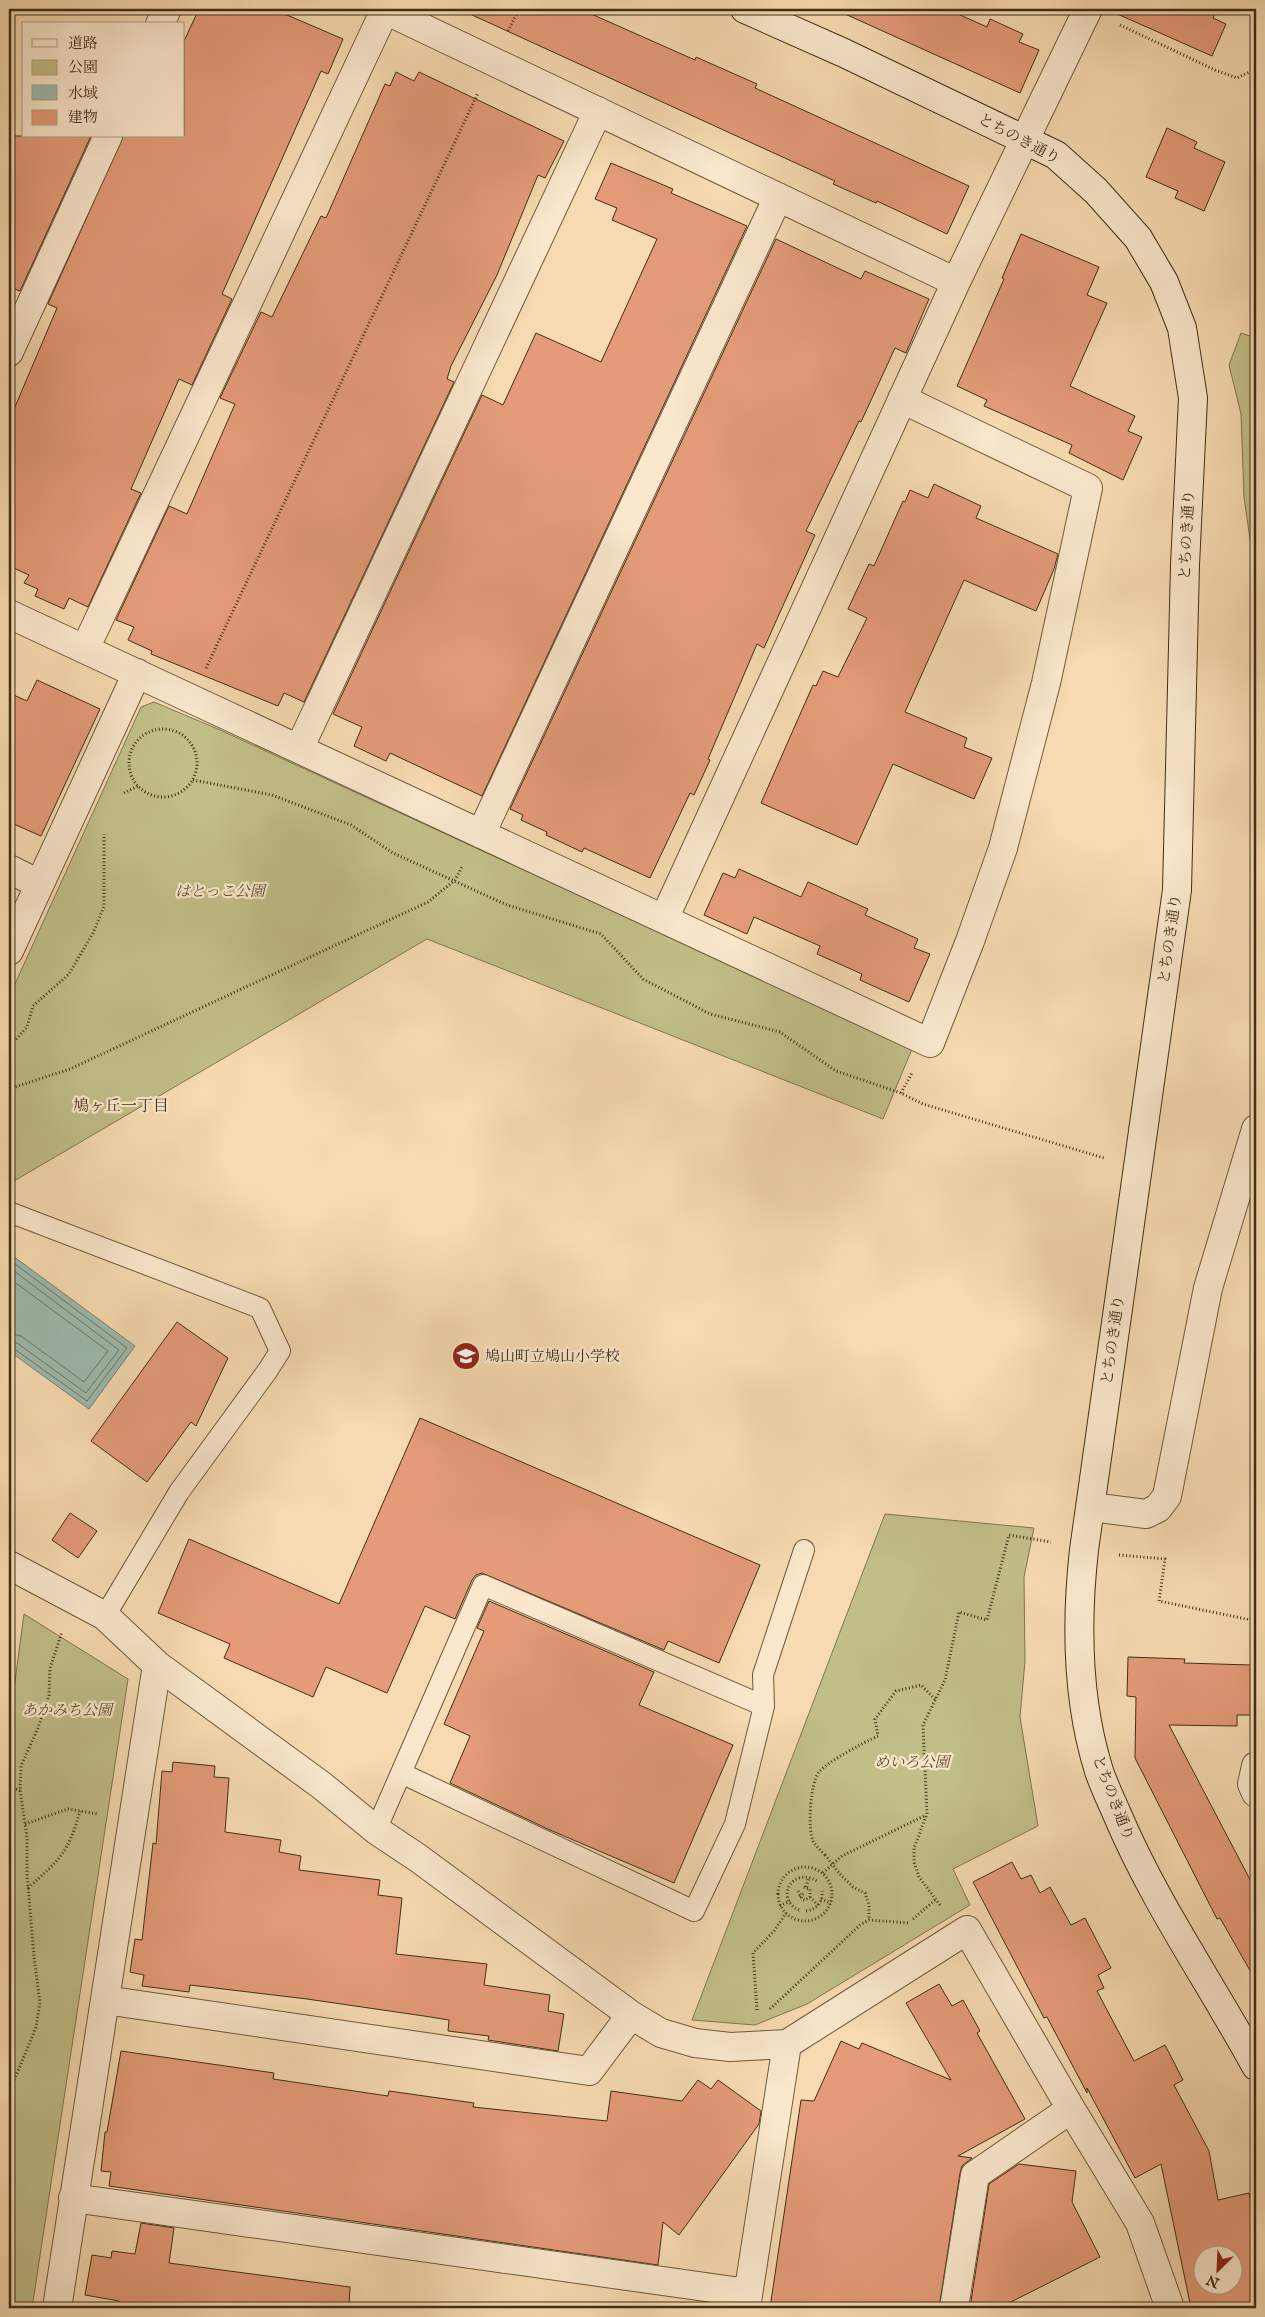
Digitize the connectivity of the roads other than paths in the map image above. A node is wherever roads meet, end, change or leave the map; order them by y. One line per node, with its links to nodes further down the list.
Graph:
1 (167, 9): 5 (street)
2 (384, 9): 6 (street); 14 (street)
3 (745, 9): 8 (street, とちのき通り)
4 (1087, 9): 8 (street)
5 (161, 22)
6 (598, 111): 9 (street); 16 (street)
7 (107, 138): 11 (street)
8 (1024, 138): 10 (street); 24 (street, とちのき通り)
9 (778, 197): 10 (street); 17 (street)
10 (956, 282): 12 (street)
11 (9, 352)
12 (902, 399): 20 (street); 20 (street)
13 (9, 614): 14 (street)
14 (85, 650): 15 (street)
15 (137, 673): 16 (street); 19 (street)
16 (299, 749): 17 (street)
17 (481, 834): 20 (street)
18 (9, 870): 19 (street)
19 (39, 884): 21 (street)
20 (664, 919)
21 (9, 951)
22 (1256, 1129): 24 (street)
23 (9, 1212): 27 (lane)
24 (1091, 1507): 37 (street, とちのき通り)
25 (804, 1550): 29 (lane)
26 (9, 1565): 27 (street)
27 (105, 1616): 28 (street)
28 (157, 1666): 33 (street); 34 (street)
29 (764, 1706): 31 (lane); 31 (lane)
30 (1256, 1766): 32 (street)
31 (401, 1773): 33 (lane)
32 (1256, 1793)
33 (376, 1830): 35 (street)
34 (105, 2000): 35 (street); 39 (street)
35 (631, 2015): 36 (street)
36 (787, 2044): 38 (street); 40 (street)
37 (1256, 2066)
38 (1071, 2110): 42 (street); 43 (street)
39 (73, 2198): 40 (street); 41 (street)
40 (747, 2300)
41 (57, 2308)
42 (954, 2308)
43 (1170, 2308)

